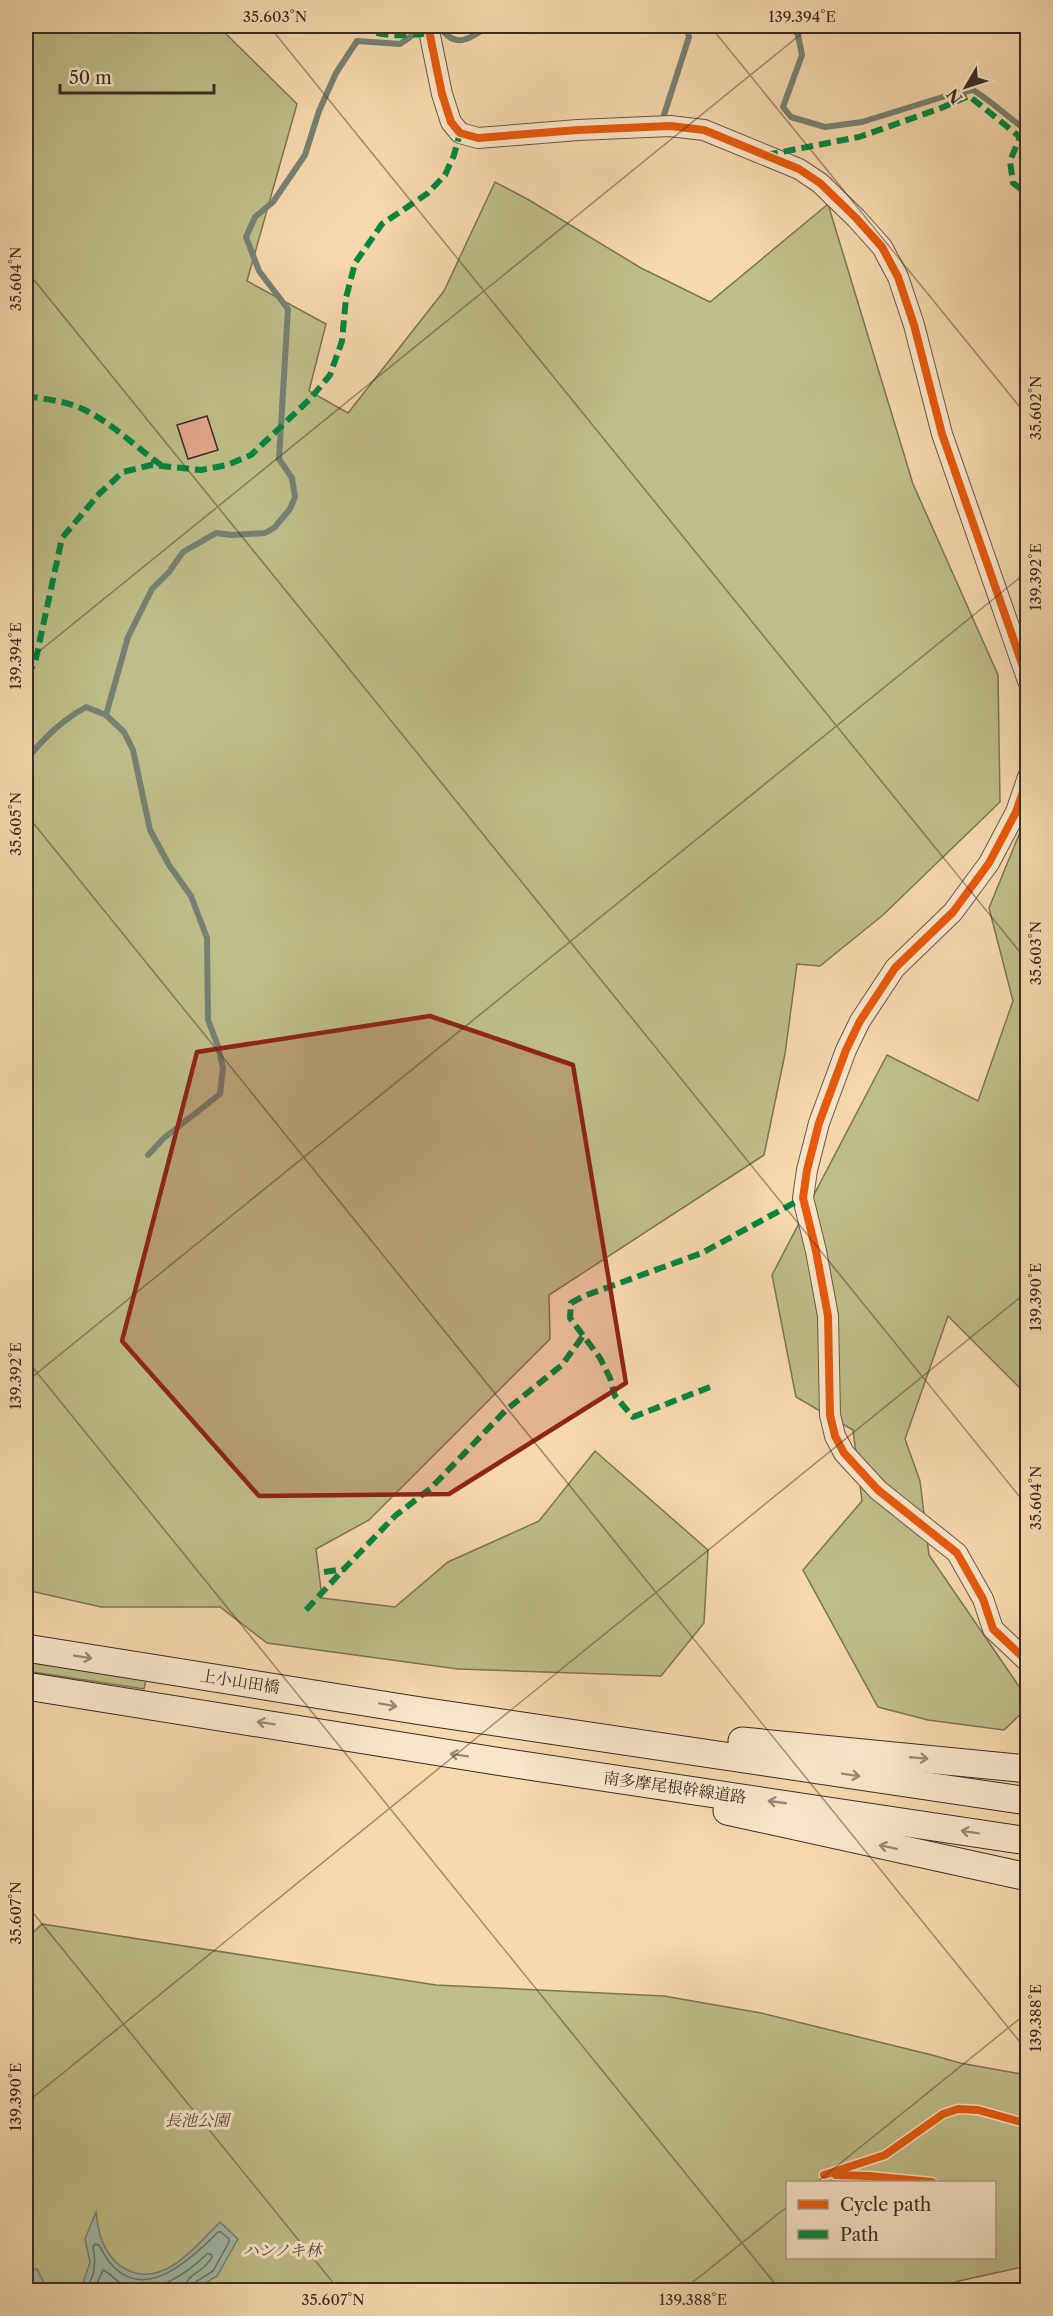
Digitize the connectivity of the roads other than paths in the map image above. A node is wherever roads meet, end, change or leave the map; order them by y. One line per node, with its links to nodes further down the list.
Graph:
1 (428, 26): 2 (street)
2 (1028, 681)
3 (1028, 777): 5 (street)
4 (26, 1648): 7 (main road, 上小山田橋, one-way to 7)
5 (1028, 1662)
6 (26, 1686): 8 (main road, 南多摩尾根幹線道路, one-way to 6)
7 (422, 1711): 9 (main road, one-way to 9); 10 (main road, one-way to 10)
8 (502, 1762): 11 (main road, 南多摩尾根幹線道路, one-way to 8); 12 (main road, one-way to 8)
9 (1028, 1769)
10 (1028, 1801)
11 (1028, 1841)
12 (1028, 1877)

